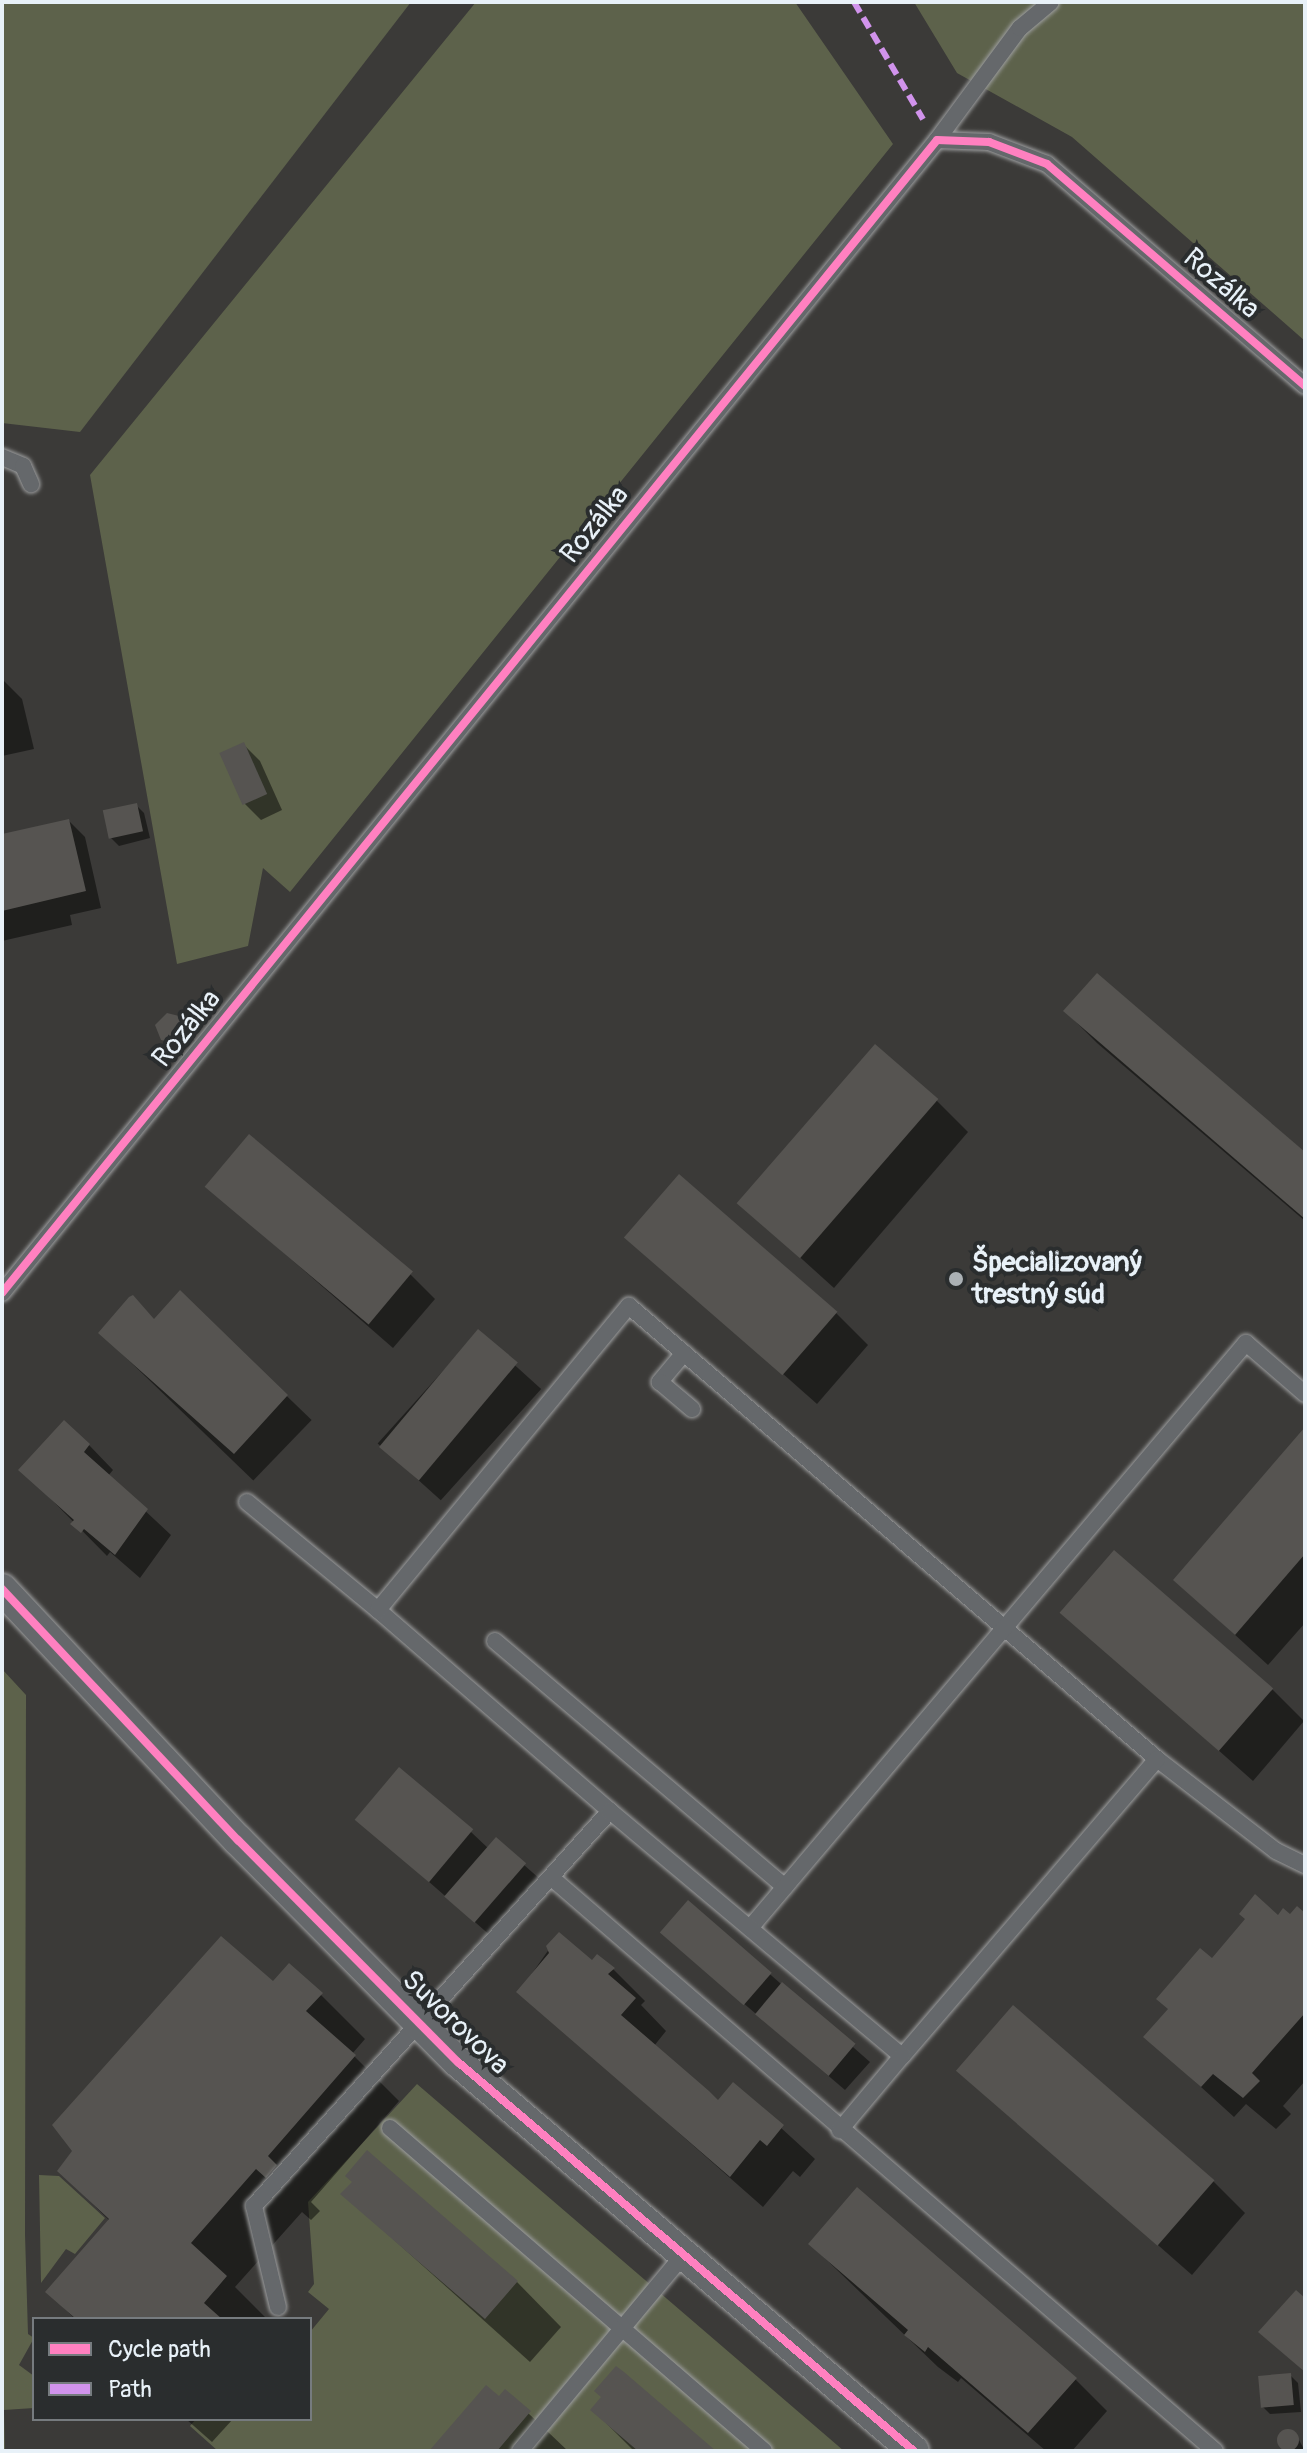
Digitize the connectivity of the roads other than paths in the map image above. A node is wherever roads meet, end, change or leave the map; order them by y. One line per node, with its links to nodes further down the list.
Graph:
1 (1051, 2): 2 (lane)
2 (937, 140): 3 (lane, Rozálka); 6 (lane, Rozálka)
3 (1305, 386)
4 (2, 457): 5 (lane)
5 (31, 484)
6 (2, 1293)
7 (684, 1353): 9 (lane); 12 (lane); 13 (lane)
8 (1305, 1394): 13 (lane)
9 (692, 1409)
10 (247, 1502): 12 (lane)
11 (2, 1589): 21 (street, Suvorovova)
12 (378, 1610): 16 (lane)
13 (1004, 1628): 15 (lane); 19 (lane)
14 (495, 1641): 19 (lane)
15 (1157, 1759): 17 (lane); 22 (lane)
16 (610, 1811): 18 (lane); 20 (lane)
17 (1305, 1865)
18 (553, 1879): 21 (lane); 24 (lane)
19 (785, 1887): 20 (lane)
20 (750, 1928): 22 (lane)
21 (423, 2024): 25 (street, Suvorovova); 26 (lane)
22 (902, 2056): 24 (lane)
23 (390, 2128): 27 (lane)
24 (840, 2130): 31 (lane)
25 (684, 2254): 27 (lane); 30 (street, Suvorovova)
26 (278, 2307)
27 (620, 2326): 28 (lane); 29 (lane)
28 (520, 2451)
29 (764, 2451)
30 (914, 2451)
31 (1215, 2451)

